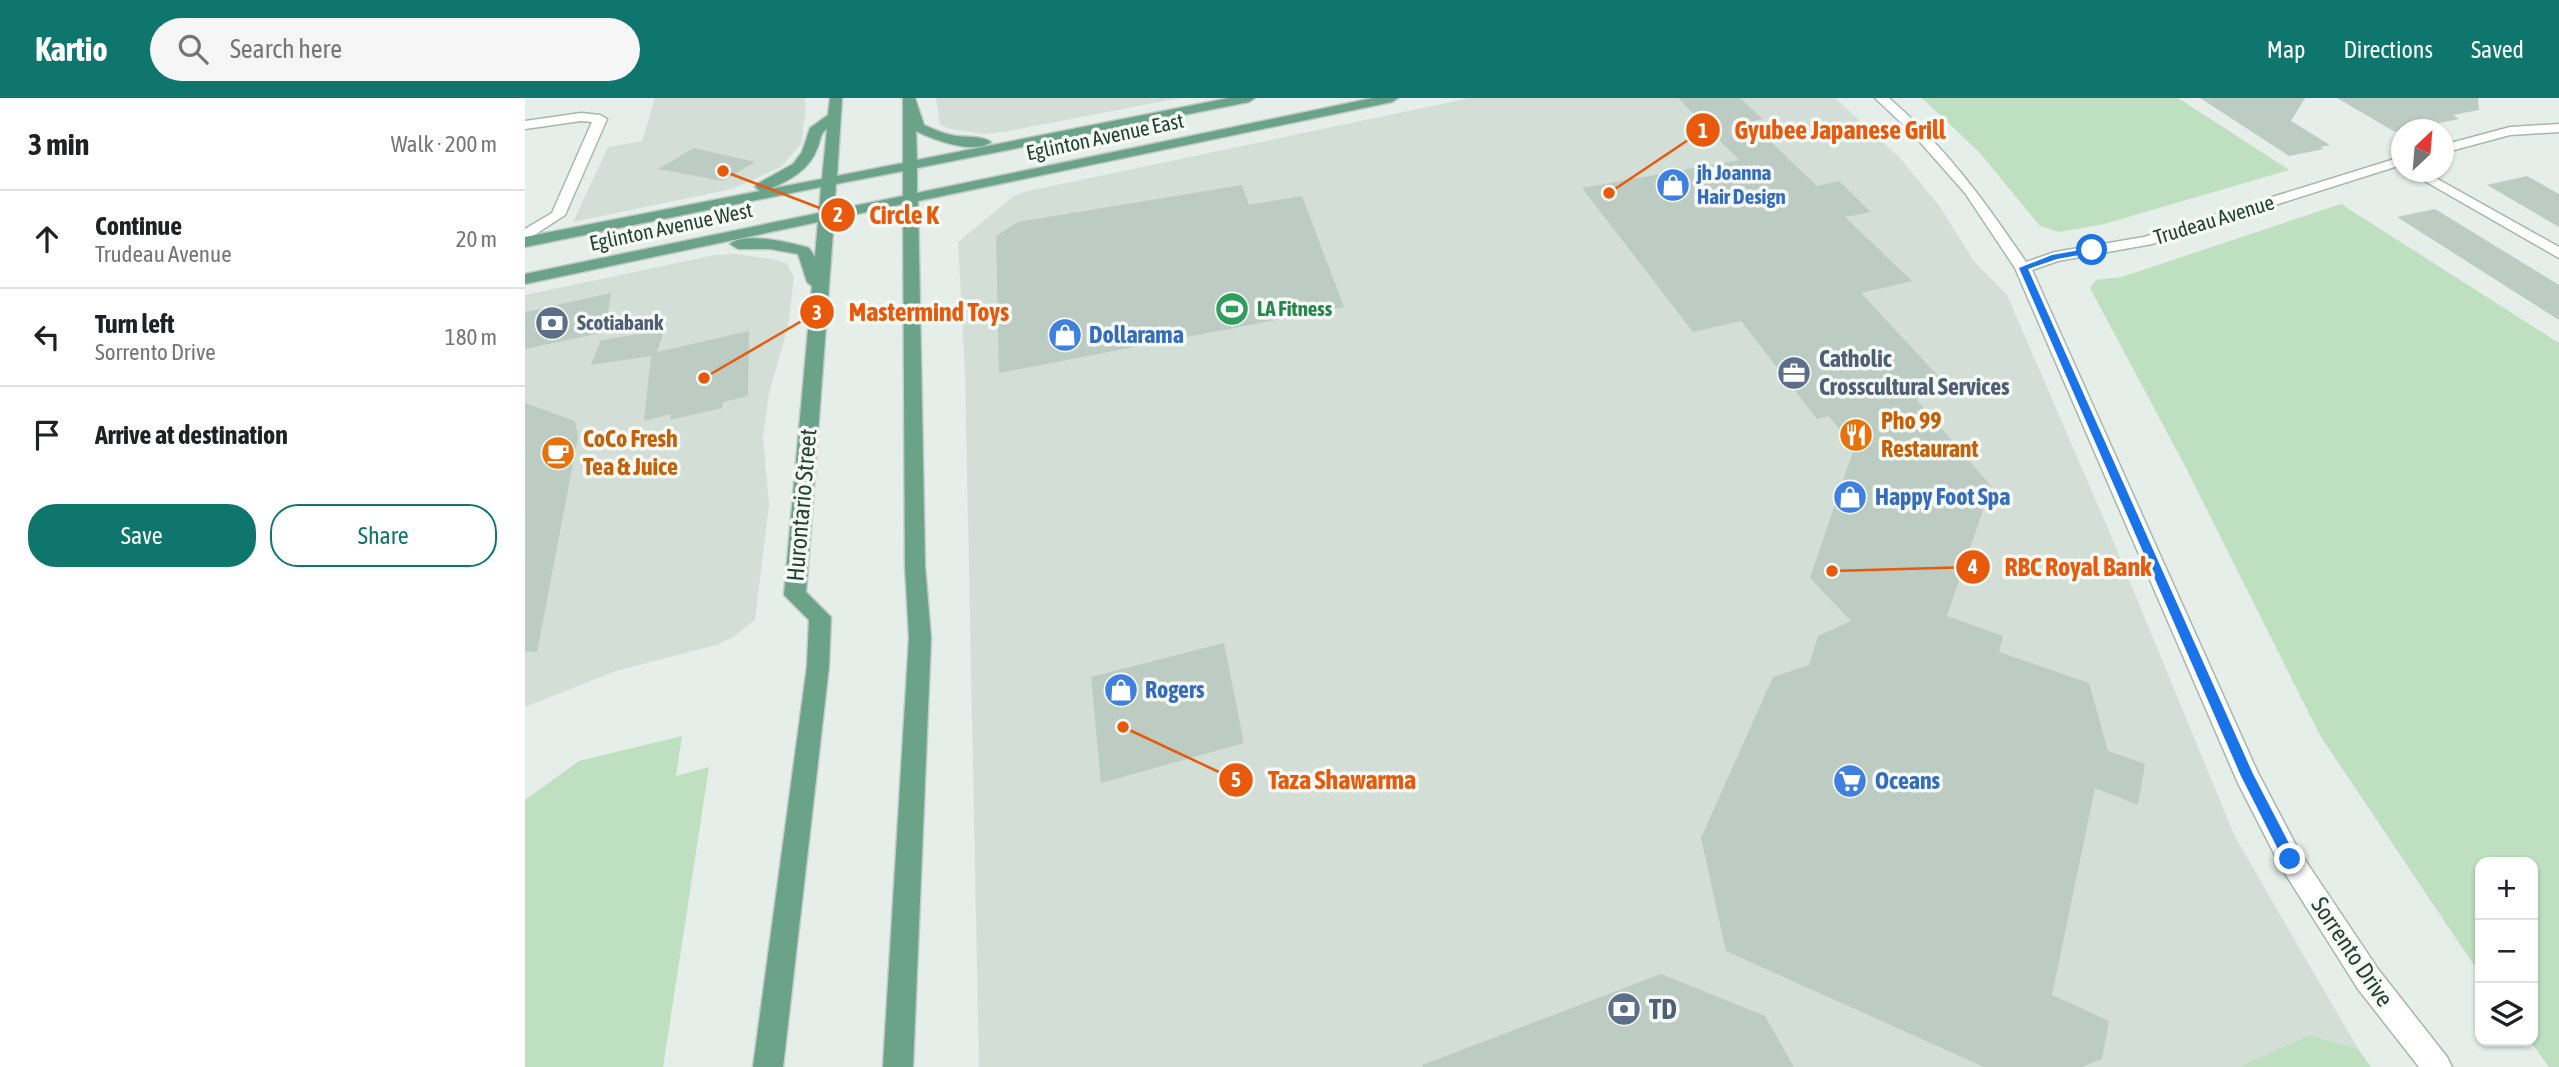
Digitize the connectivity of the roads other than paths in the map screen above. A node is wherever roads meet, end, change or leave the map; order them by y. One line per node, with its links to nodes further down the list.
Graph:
1 (836, 98): 6 (main road, Hurontario Street)
2 (909, 98): 8 (main road); 11 (main road)
3 (1249, 98): 8 (main road, Eglinton Avenue East)
4 (1392, 98): 15 (main road, Eglinton Avenue East)
5 (1881, 98): 22 (street, Sorrento Drive)
6 (835, 116): 13 (main road, Hurontario Street); 16 (main road)
7 (525, 125): 18 (street)
8 (1111, 125): 11 (main road, Eglinton Avenue East)
9 (2559, 128): 10 (street)
10 (2454, 146)
11 (910, 165): 13 (main road, Eglinton Avenue West); 15 (main road)
12 (2391, 166): 22 (street, Trudeau Avenue)
13 (829, 181): 16 (main road, Eglinton Avenue West); 17 (main road, Hurontario Street)
14 (2434, 182): 20 (street)
15 (910, 199): 17 (main road, Eglinton Avenue East); 26 (main road)
16 (693, 208): 19 (main road, Eglinton Avenue West)
17 (826, 216): 21 (main road, Eglinton Avenue West); 24 (main road, Hurontario Street)
18 (525, 236)
19 (525, 242)
20 (2559, 253)
21 (584, 266): 23 (main road, Eglinton Avenue West); 24 (main road)
22 (2023, 268): 27 (street, Sorrento Drive)
23 (525, 278)
24 (818, 300): 25 (main road, Hurontario Street)
25 (768, 1067)
26 (898, 1067)
27 (2437, 1067)

